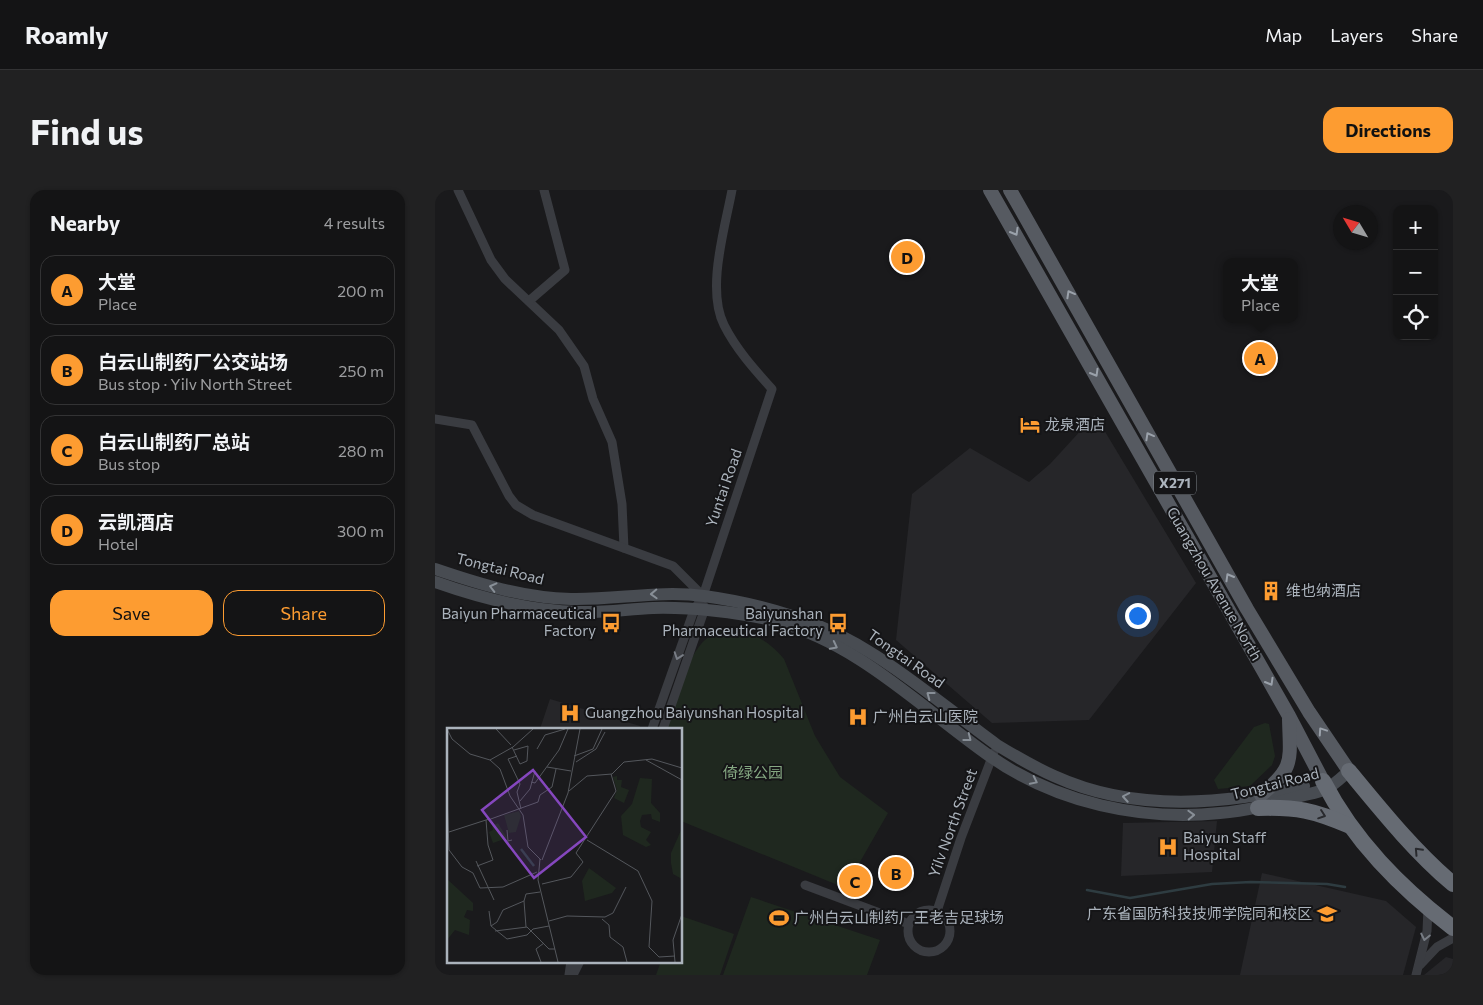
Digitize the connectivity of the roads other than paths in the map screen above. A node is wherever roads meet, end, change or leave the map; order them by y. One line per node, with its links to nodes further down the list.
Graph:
1 (458, 190): 6 (street)
2 (544, 190): 6 (street)
3 (732, 190): 11 (street, Yuntai Road)
4 (990, 190): 14 (main road, Guangzhou Avenue North / X271, one-way to 14)
5 (1010, 190): 12 (main road, Guangzhou Avenue North / X271, one-way to 5)
6 (529, 301): 8 (street)
7 (435, 419): 8 (street)
8 (624, 548): 11 (street)
9 (435, 569): 11 (main road, Tongtai Road, one-way to 9)
10 (435, 582): 13 (main road, Tongtai Road)
11 (703, 596): 13 (street, Yuntai Road); 18 (main road, Tongtai Road, one-way to 11)
12 (1247, 609): 14 (main road); 20 (main road, Guangzhou Avenue North / X271, one-way to 12)
13 (699, 610): 16 (street, one-way to 16); 17 (street); 19 (main road, Tongtai Road, one-way to 19)
14 (1233, 618): 15 (main road, Guangzhou Avenue North / X271, one-way to 15)
15 (1289, 716): 21 (main road, Guangzhou Avenue North / X271); 22 (main road)
16 (652, 728)
17 (663, 728)
18 (997, 745): 19 (street, Yilv North Street); 22 (main road, Tongtai Road, one-way to 18)
19 (991, 757): 22 (main road, Tongtai Road, one-way to 22); 27 (street, Yilv North Street)
20 (1349, 771): 21 (main road, Tongtai Road); 24 (highway, Guangzhou Avenue North, one-way to 20)
21 (1325, 785): 22 (main road, Tongtai Road); 23 (highway, Guangzhou Avenue North / X271)
22 (1259, 801): 23 (highway, one-way to 23)
23 (1350, 826): 26 (highway, Guangzhou Avenue North)
24 (1453, 884)
25 (805, 885): 28 (street)
26 (1427, 907): 29 (highway, Guangzhou Avenue North); 33 (street, one-way to 33)
27 (937, 911): 28 (street); 28 (street)
28 (909, 924)
29 (1453, 928)
30 (1453, 938): 33 (street)
31 (571, 962): 34 (street)
32 (580, 962): 34 (street)
33 (1418, 971)
34 (571, 975)

